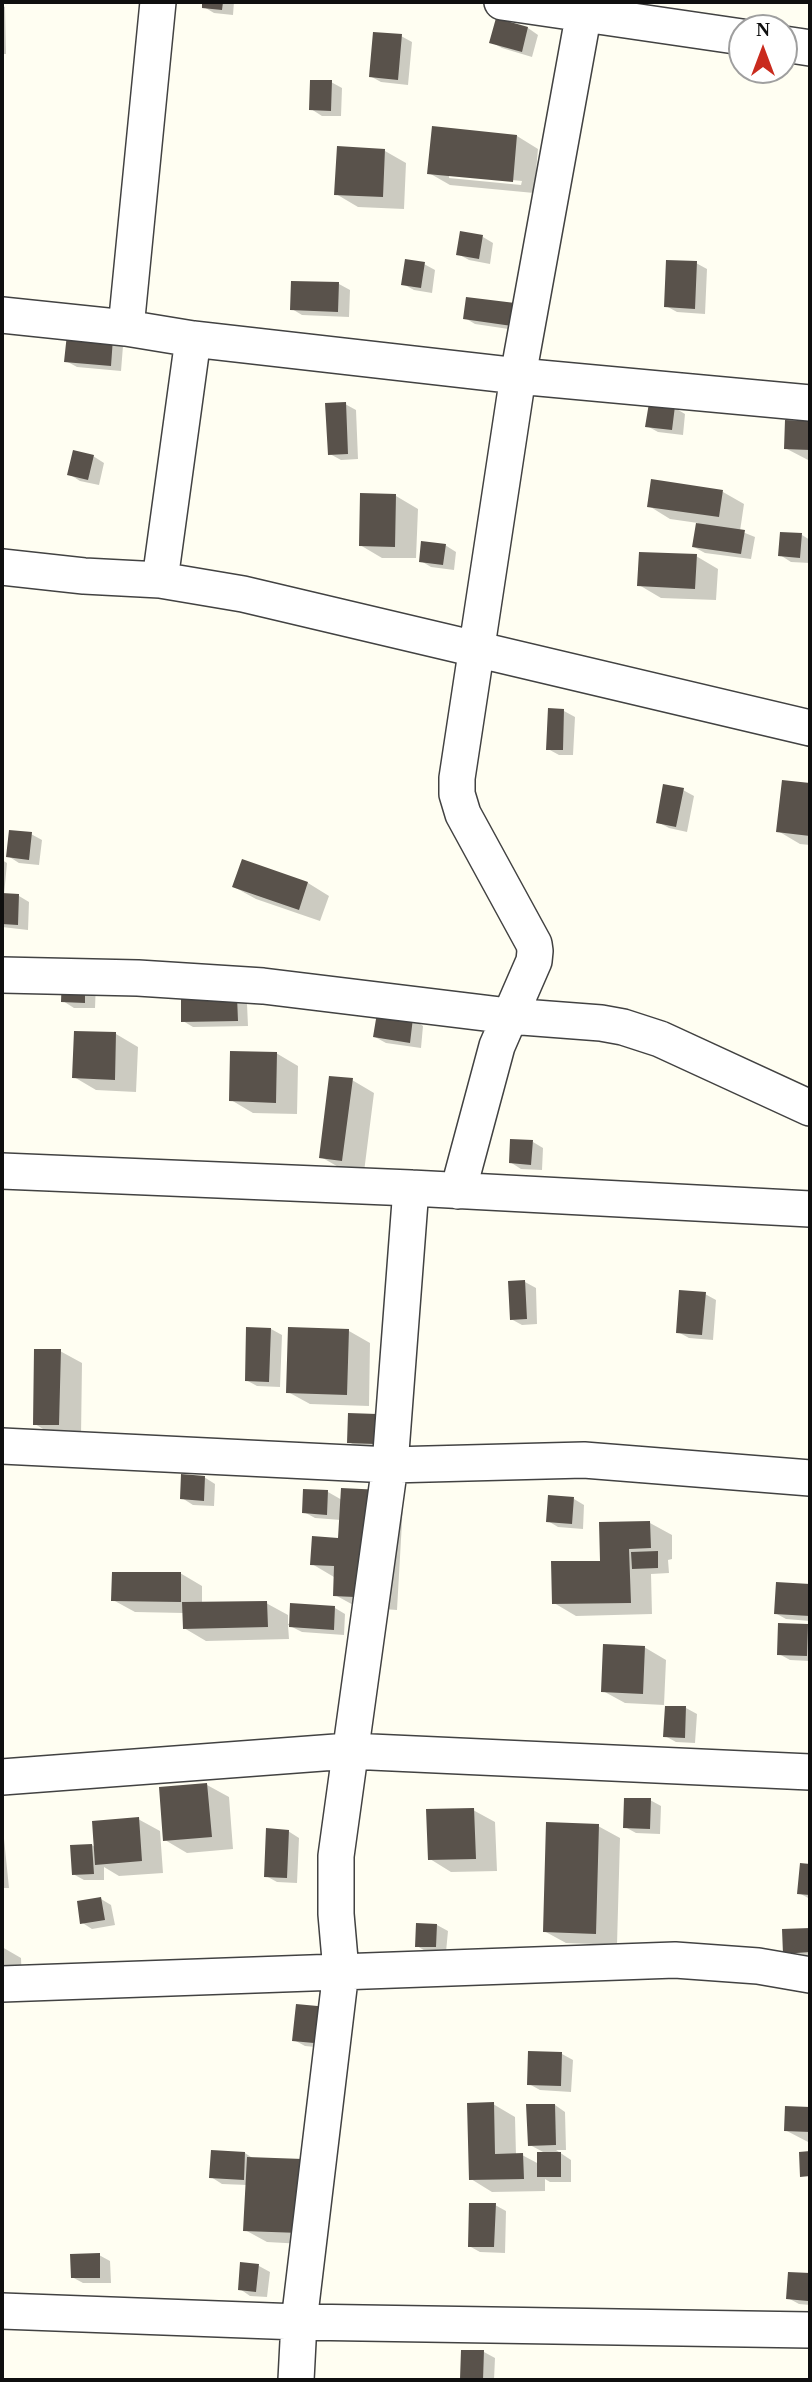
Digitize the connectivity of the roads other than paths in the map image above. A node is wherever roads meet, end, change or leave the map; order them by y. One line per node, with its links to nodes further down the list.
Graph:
1 (158, 2): 7 (street)
2 (502, 2): 4 (street)
3 (635, 11): 4 (street); 5 (street)
4 (584, 12): 9 (street)
5 (728, 34)
6 (2, 315): 7 (street)
7 (126, 328): 8 (street)
8 (192, 339): 9 (street); 12 (street)
9 (518, 376): 10 (street); 13 (street)
10 (810, 403)
11 (2, 567): 12 (street)
12 (160, 580): 13 (street)
13 (478, 649): 14 (street); 16 (street)
14 (810, 728)
15 (2, 975): 16 (street)
16 (509, 1016): 17 (street); 20 (street)
17 (810, 1108)
18 (2, 1171): 19 (street)
19 (411, 1188): 20 (street); 23 (street)
20 (458, 1191): 21 (street)
21 (810, 1209)
22 (2, 1446): 23 (street)
23 (390, 1465): 24 (street); 25 (street)
24 (810, 1478)
25 (349, 1751): 26 (street); 27 (street); 28 (street)
26 (810, 1772)
27 (2, 1777)
28 (341, 1972): 29 (street); 30 (street); 32 (street)
29 (810, 1975)
30 (2, 1984)
31 (2, 2311): 32 (street)
32 (299, 2322): 33 (street); 34 (street)
33 (810, 2330)
34 (296, 2380)

